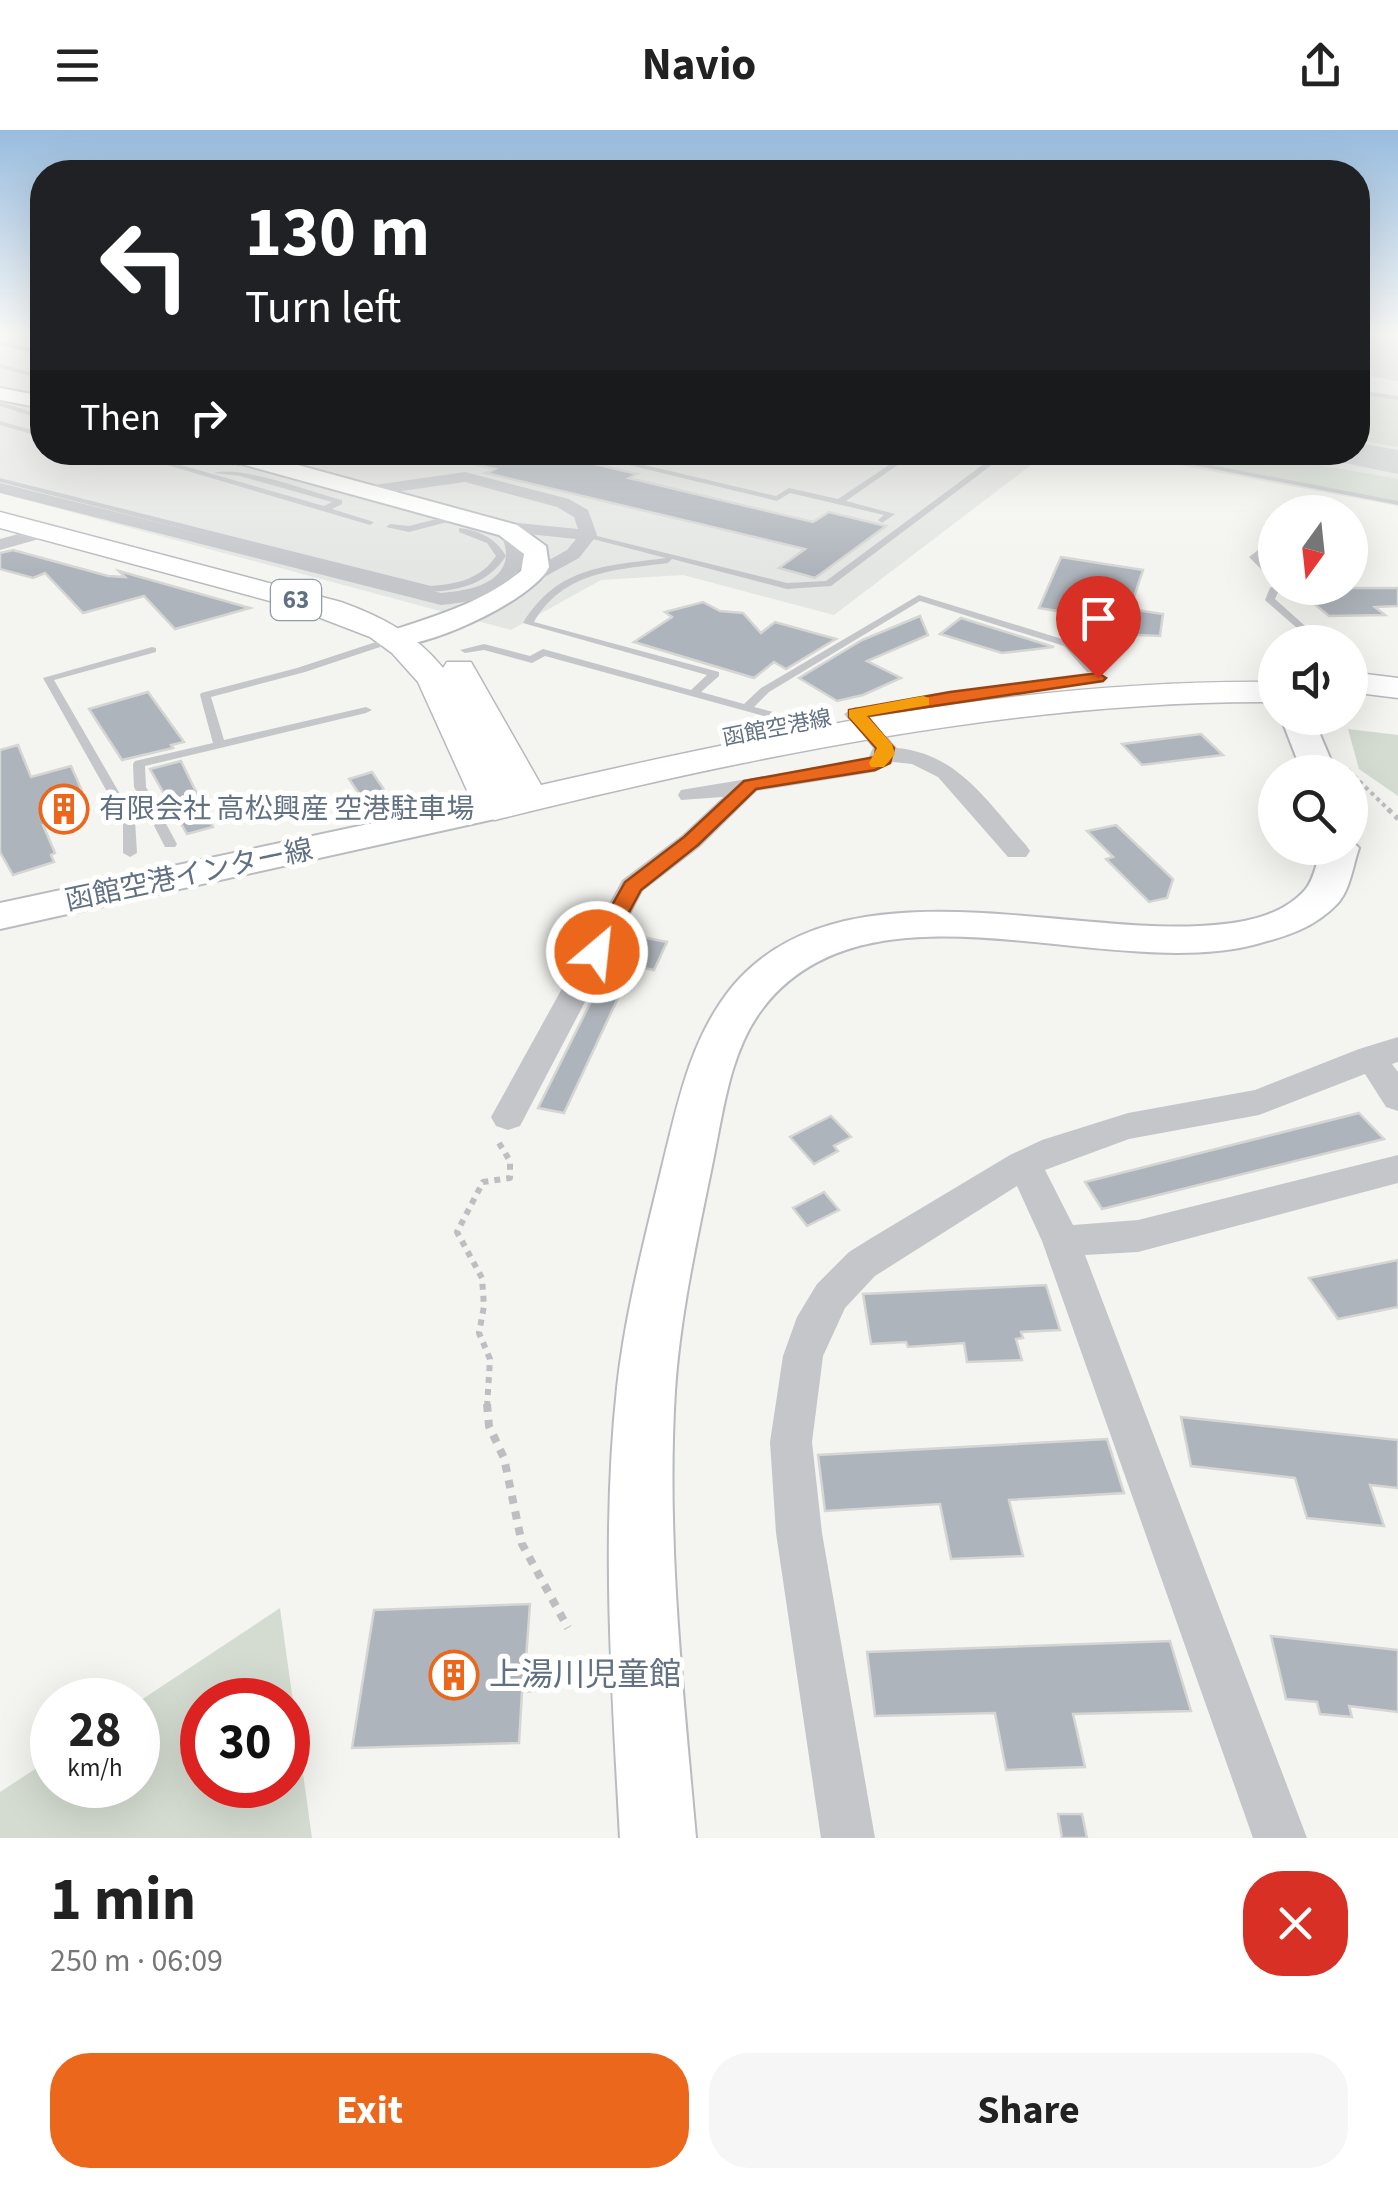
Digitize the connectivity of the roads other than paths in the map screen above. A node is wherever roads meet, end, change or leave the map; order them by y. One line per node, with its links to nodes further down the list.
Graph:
1 (0, 420): 2 (lane); 3 (lane)
2 (28, 424)
3 (30, 432)
4 (168, 465): 10 (lane)
5 (272, 465): 12 (street)
6 (633, 465): 13 (lane)
7 (894, 465): 13 (lane)
8 (988, 465): 26 (lane)
9 (1198, 465): 14 (lane)
10 (194, 473): 16 (lane); 16 (lane)
11 (0, 484): 20 (lane); 22 (street)
12 (367, 491): 20 (street); 24 (street)
13 (839, 502): 18 (lane)
14 (1398, 503)
15 (0, 510): 30 (main road, 63)
16 (322, 510): 19 (lane)
17 (0, 520): 23 (main road, 63)
18 (882, 520)
19 (370, 522)
20 (459, 523): 21 (lane); 22 (street)
21 (390, 527)
22 (508, 530): 24 (street); 27 (street)
23 (44, 532): 25 (street); 30 (main road, 63)
24 (588, 535): 26 (lane); 27 (street)
25 (0, 545)
26 (677, 558): 38 (lane)
27 (526, 581): 30 (street)
28 (1276, 605): 29 (lane)
29 (1299, 625)
30 (408, 635): 45 (lane); 47 (main road, 63)
31 (152, 650): 51 (lane)
32 (466, 650): 38 (lane)
33 (1092, 670): 41 (lane)
34 (1258, 676): 44 (main road, 函館空港線)
35 (1368, 684): 36 (main road)
36 (1398, 688)
37 (1258, 692): 44 (main road, 函館空港線)
38 (694, 693): 41 (lane)
39 (1368, 700): 40 (main road)
40 (1398, 702)
41 (747, 706): 43 (lane)
42 (366, 710): 45 (lane)
43 (798, 733): 44 (main road, 函館空港線); 47 (main road, 函館空港線)
44 (871, 733): 46 (street); 50 (street)
45 (219, 742): 49 (lane)
46 (750, 785): 48 (street); 57 (street)
47 (506, 793): 53 (street, 函館空港インター線); 54 (street, 函館空港インター線)
48 (690, 795)
49 (170, 844)
50 (1017, 851)
51 (130, 853)
52 (1338, 865): 61 (street)
53 (0, 891)
54 (0, 916)
55 (1384, 1053): 56 (street); 58 (street)
56 (1398, 1098)
57 (508, 1118)
58 (1022, 1165): 60 (street); 62 (street)
59 (1398, 1168): 60 (street)
60 (1061, 1241): 63 (street)
61 (658, 1838)
62 (848, 1838)
63 (1280, 1838)

